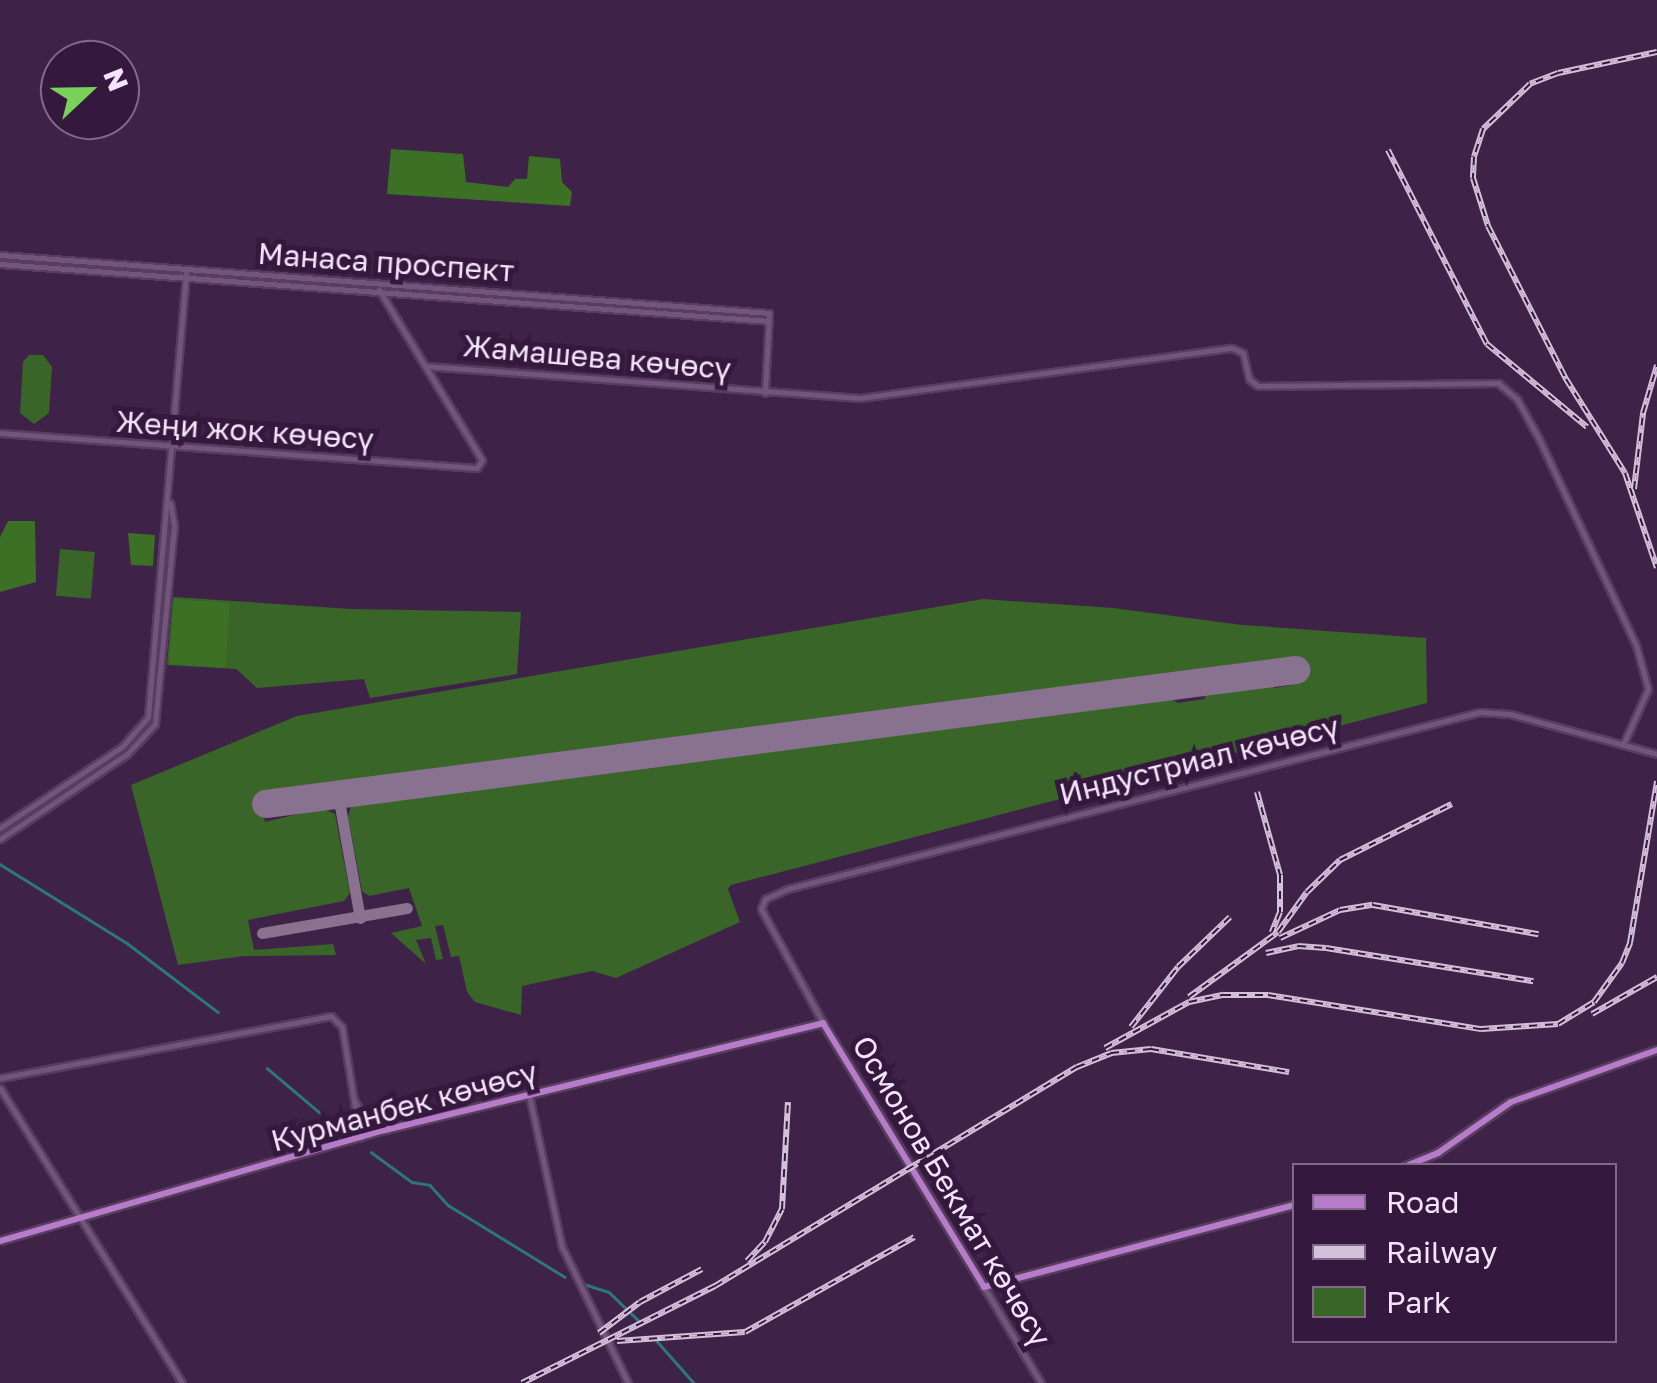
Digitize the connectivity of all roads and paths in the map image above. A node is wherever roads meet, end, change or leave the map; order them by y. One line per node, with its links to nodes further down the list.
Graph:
1 (0, 255): 3 (main road, Манаса проспект)
2 (0, 264): 4 (main road)
3 (186, 270): 4 (main road); 5 (main road, Манаса проспект)
4 (183, 278): 5 (main road); 15 (main road)
5 (256, 280): 6 (main road, Манаса проспект)
6 (312, 284): 7 (main road, Манаса проспект); 8 (main road)
7 (375, 285): 8 (main road); 9 (main road, Манаса проспект)
8 (380, 292): 9 (main road); 12 (main road)
9 (425, 293): 10 (main road, Манаса проспект)
10 (510, 298): 11 (main road); 11 (main road, Манаса проспект)
11 (768, 321): 13 (main road)
12 (425, 366): 13 (main road, Жамашева көчөсү); 15 (main road, Жеңи жок көчөсү)
13 (765, 393): 19 (main road, Жамашева көчөсү)
14 (0, 433): 15 (main road, Жеңи жок көчөсү)
15 (172, 448): 16 (main road)
16 (169, 499): 17 (main road); 18 (main road)
17 (156, 652): 18 (main road); 21 (main road)
18 (164, 652): 22 (main road)
19 (1623, 745): 20 (main road, Индустриал көчөсү); 23 (main road, Индустриал көчөсү)
20 (1657, 754)
21 (0, 828)
22 (0, 839)
23 (823, 1024): 28 (main road, Курманбек көчөсү); 35 (main road, Осмонов Бекмат көчөсү)
24 (1657, 1050): 31 (main road)
25 (0, 1078): 27 (main road)
26 (0, 1088): 33 (main road)
27 (352, 1092): 29 (main road); 30 (main road)
28 (529, 1095): 29 (main road, Курманбек көчөсү); 37 (main road)
29 (385, 1130): 30 (main road, Курманбек көчөсү)
30 (360, 1138): 33 (main road, Курманбек көчөсү)
31 (1413, 1163)
32 (1292, 1206): 35 (main road)
33 (80, 1218): 34 (main road, Курманбек көчөсү); 36 (main road)
34 (0, 1242)
35 (984, 1287): 38 (main road, Осмонов Бекмат көчөсү)
36 (182, 1383)
37 (628, 1383)
38 (1042, 1383)

